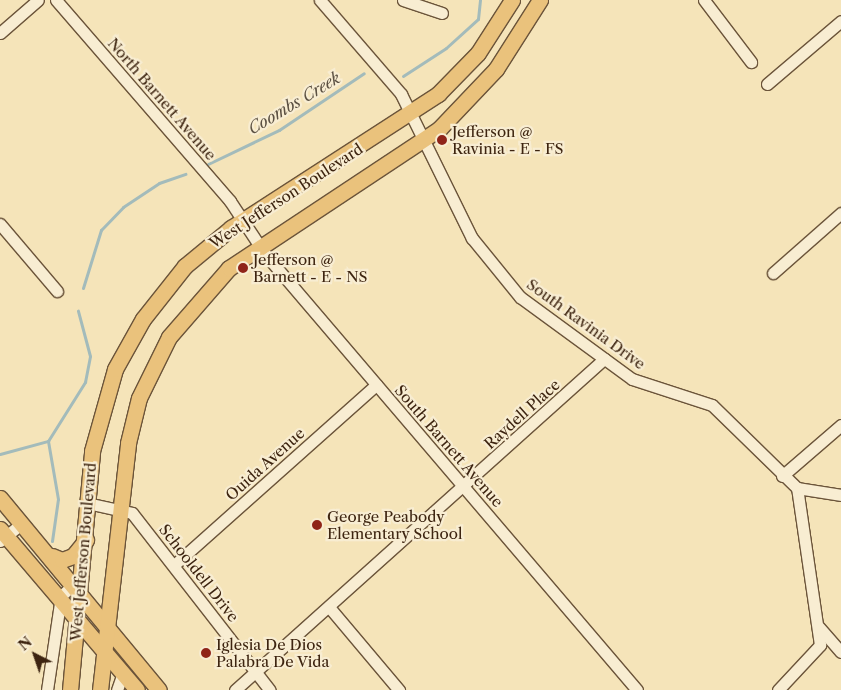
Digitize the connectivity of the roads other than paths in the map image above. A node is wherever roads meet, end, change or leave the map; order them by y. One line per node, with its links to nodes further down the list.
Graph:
1 (38, 0): 10 (street)
2 (56, 0): 16 (street, North Barnett Avenue)
3 (320, 0): 13 (street, South Ravinia Drive)
4 (403, 0): 8 (street)
5 (512, 0): 13 (main road, West Jefferson Boulevard)
6 (540, 0): 14 (main road, West Jefferson Boulevard)
7 (704, 0): 11 (street)
8 (442, 13)
9 (841, 21): 12 (street)
10 (0, 33)
11 (751, 62)
12 (767, 84)
13 (414, 114): 14 (street, South Ravinia Drive); 16 (main road, West Jefferson Boulevard)
14 (425, 141): 18 (main road, West Jefferson Boulevard); 21 (street, South Ravinia Drive)
15 (841, 213): 19 (street)
16 (244, 219): 18 (street, South Barnett Avenue); 29 (main road, West Jefferson Boulevard)
17 (0, 224): 20 (street)
18 (260, 247): 22 (street, South Barnett Avenue); 30 (main road, West Jefferson Boulevard)
19 (773, 273)
20 (58, 291)
21 (604, 359): 24 (street, South Ravinia Drive); 25 (street, Raydell Place)
22 (376, 385): 25 (street, South Barnett Avenue); 35 (street, Ouida Avenue)
23 (841, 425): 24 (street)
24 (782, 476): 26 (street, South Ravinia Drive)
25 (463, 486): 38 (street, Raydell Place); 55 (street, South Barnett Avenue)
26 (797, 488): 27 (street, South Ravinia Drive); 41 (street)
27 (841, 496)
28 (0, 498): 31 (main road)
29 (86, 503): 30 (street, Schooldell Drive); 33 (main road, West Jefferson Boulevard)
30 (119, 508): 35 (street, Schooldell Drive); 40 (main road, West Jefferson Boulevard)
31 (22, 523): 32 (street); 34 (main road)
32 (2, 535): 37 (main road)
33 (86, 540): 34 (main road); 36 (main road, West Jefferson Boulevard)
34 (52, 556): 36 (main road)
35 (174, 565): 44 (street, Schooldell Drive)
36 (77, 590): 37 (street); 39 (main road, West Jefferson Boulevard); 40 (main road)
37 (61, 596): 39 (main road); 46 (street)
38 (329, 607): 44 (street, Raydell Place); 54 (street)
39 (77, 616): 42 (main road); 47 (main road, West Jefferson Boulevard)
40 (106, 627): 42 (main road, West Jefferson Boulevard); 51 (main road)
41 (819, 627): 43 (street); 56 (street)
42 (104, 649): 45 (main road); 48 (main road, West Jefferson Boulevard)
43 (841, 652)
44 (256, 672): 52 (street, Raydell Place); 53 (street, Schooldell Drive)
45 (123, 673): 49 (street); 50 (main road)
46 (47, 690)
47 (70, 690)
48 (100, 690)
49 (117, 690)
50 (137, 690)
51 (159, 690)
52 (235, 690)
53 (270, 690)
54 (399, 690)
55 (637, 690)
56 (778, 690)

